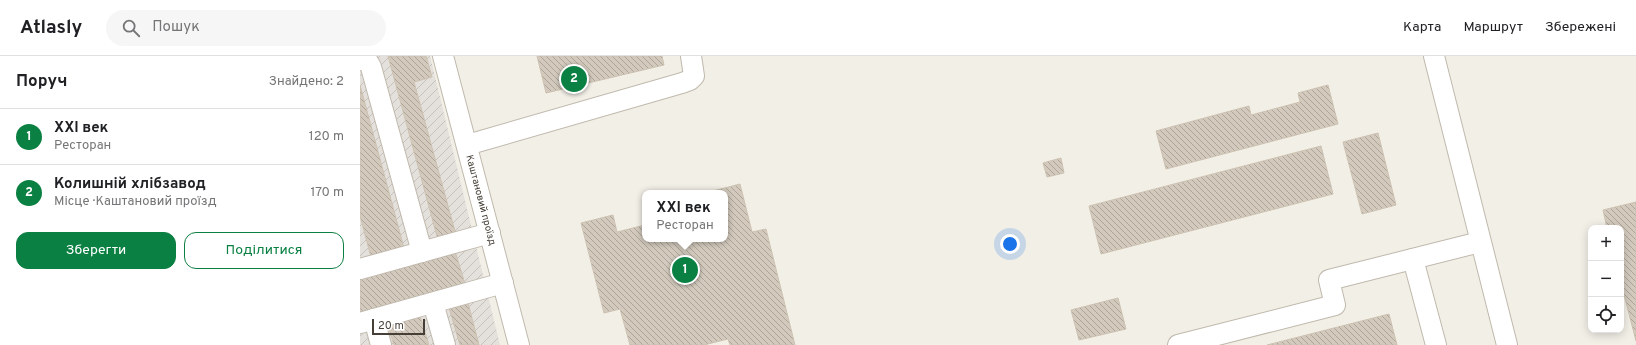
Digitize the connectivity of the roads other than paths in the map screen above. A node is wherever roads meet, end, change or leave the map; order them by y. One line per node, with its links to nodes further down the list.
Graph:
1 (443, 56): 5 (street, Каштановий проїзд)
2 (691, 56): 5 (street)
3 (1434, 56): 7 (street)
4 (360, 60): 8 (street)
5 (467, 145): 6 (street, Каштановий проїзд)
6 (490, 233): 8 (street); 11 (street, Каштановий проїзд)
7 (1480, 242): 9 (street); 19 (street)
8 (422, 252): 10 (street)
9 (1414, 259): 17 (street); 18 (street)
10 (360, 269)
11 (503, 283): 12 (street); 16 (street, Каштановий проїзд)
12 (433, 303): 13 (street); 15 (street)
13 (367, 321): 14 (street)
14 (381, 345)
15 (445, 345)
16 (519, 345)
17 (1178, 345)
18 (1436, 345)
19 (1507, 345)

